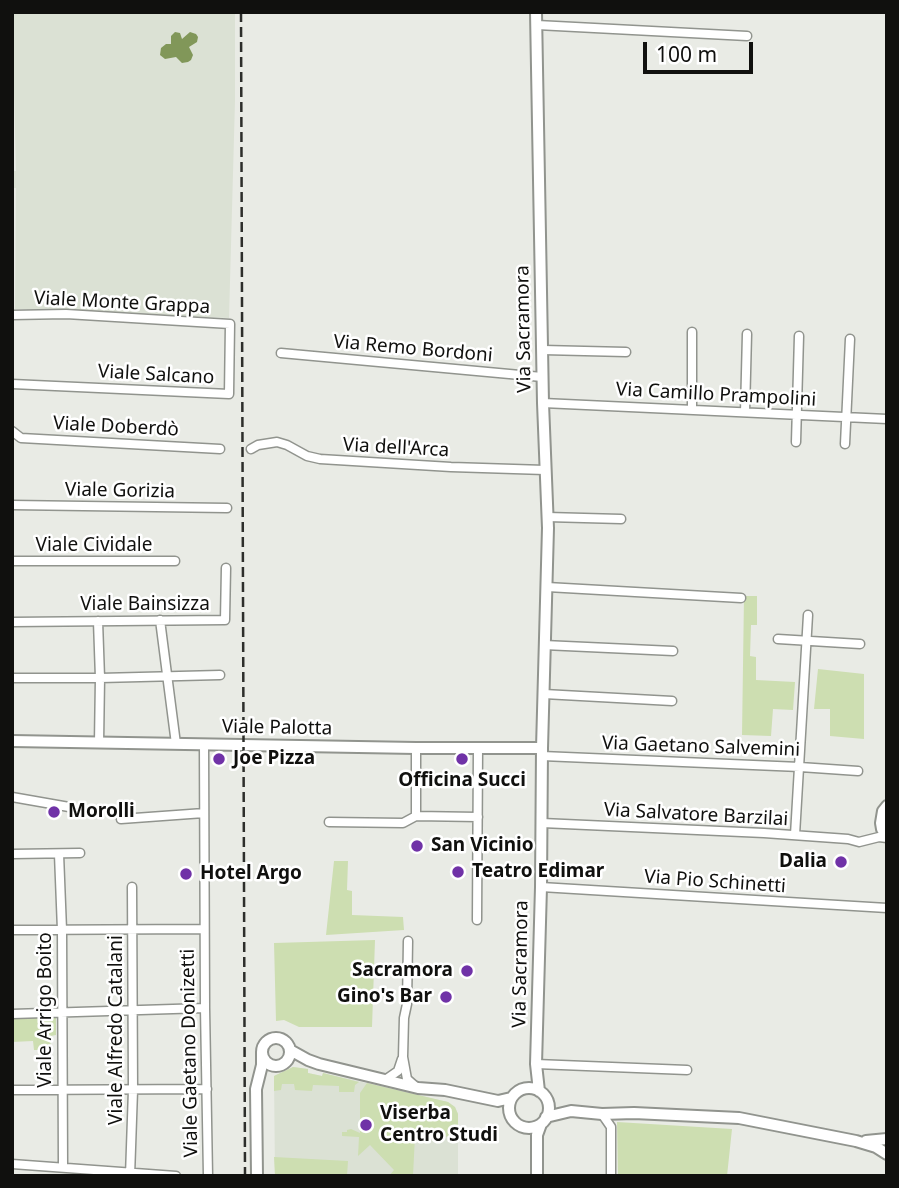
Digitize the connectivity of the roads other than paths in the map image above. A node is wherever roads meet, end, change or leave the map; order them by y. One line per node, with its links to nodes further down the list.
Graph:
1 (537, 12): 2 (street, Via Sacramora)
2 (537, 25): 3 (street); 10 (street, Via Sacramora)
3 (747, 36)
4 (12, 315): 5 (street, Viale Monte Grappa)
5 (230, 324): 14 (street, Viale Salcano)
6 (692, 332): 16 (street)
7 (747, 334): 17 (street)
8 (799, 336): 18 (street)
9 (850, 339): 19 (street)
10 (542, 349): 11 (street); 13 (street, Via Sacramora)
11 (626, 352)
12 (281, 353): 13 (street, Via Remo Bordoni)
13 (542, 377): 15 (street, Via Sacramora)
14 (12, 384)
15 (543, 403): 16 (street, Via Camillo Prampolini); 26 (street, Via Sacramora)
16 (692, 410): 17 (street, Via Camillo Prampolini)
17 (745, 412): 18 (street, Via Camillo Prampolini)
18 (796, 415): 19 (street, Via Camillo Prampolini); 22 (street)
19 (846, 417): 20 (street, Via Camillo Prampolini); 23 (street)
20 (887, 419)
21 (12, 431): 24 (street, Viale Doberdò)
22 (796, 442)
23 (845, 444)
24 (220, 449)
25 (251, 449): 26 (street, Via dell'Arca)
26 (545, 470): 29 (street, Via Sacramora)
27 (12, 505): 28 (street, Viale Gorizia)
28 (226, 508)
29 (547, 517): 30 (street); 34 (street, Via Sacramora)
30 (621, 519)
31 (12, 561): 32 (street, Viale Cividale)
32 (175, 561)
33 (226, 568): 37 (street, Viale Bainsizza)
34 (547, 587): 35 (street); 43 (street, Via Sacramora)
35 (741, 598)
36 (808, 615): 41 (street)
37 (160, 620): 38 (street, Viale Bainsizza); 46 (street)
38 (98, 621): 39 (street, Viale Bainsizza); 48 (street)
39 (12, 622)
40 (778, 639): 41 (street)
41 (807, 641): 42 (street); 59 (street)
42 (860, 644)
43 (544, 645): 44 (street); 49 (street, Via Sacramora)
44 (673, 651)
45 (220, 675): 46 (street)
46 (167, 677): 48 (street); 54 (street)
47 (12, 678): 48 (street)
48 (100, 678): 53 (street)
49 (544, 696): 50 (street); 51 (street); 58 (street, Via Sacramora)
50 (672, 701)
51 (633, 704)
52 (12, 741): 53 (street, Viale Palotta)
53 (99, 743): 54 (street, Viale Palotta)
54 (176, 744): 55 (street, Viale Palotta)
55 (204, 744): 56 (street, Viale Palotta); 64 (street, Viale Gaetano Donizetti)
56 (416, 748): 57 (street, Viale Palotta); 65 (street)
57 (478, 748): 58 (street, Viale Palotta); 66 (street)
58 (542, 752): 59 (street, Via Gaetano Salvemini); 69 (street, Via Sacramora)
59 (800, 767): 60 (street, Via Gaetano Salvemini); 71 (street)
60 (858, 771)
61 (12, 797): 63 (street)
62 (887, 806): 70 (street)
63 (69, 807)
64 (204, 813): 67 (street); 82 (street, Viale Gaetano Donizetti)
65 (416, 816): 66 (street); 68 (street)
66 (478, 817): 80 (street)
67 (121, 819)
68 (329, 822)
69 (542, 823): 71 (street, Via Salvatore Barzilai); 78 (street, Via Sacramora)
70 (881, 823): 72 (street); 73 (street, Via Salvatore Barzilai)
71 (794, 835): 73 (street, Via Salvatore Barzilai)
72 (887, 837): 73 (street, Via Salvatore Barzilai)
73 (848, 839)
74 (80, 853): 76 (street)
75 (12, 854): 76 (street)
76 (59, 854): 84 (street, Viale Arrigo Boito)
77 (132, 887): 81 (street, Viale Alfredo Catalani)
78 (541, 887): 79 (street, Via Pio Schinetti); 95 (street, Via Sacramora)
79 (887, 908)
80 (477, 920)
81 (133, 929): 82 (street); 84 (street); 87 (street, Viale Alfredo Catalani)
82 (204, 929): 86 (street, Viale Gaetano Donizetti)
83 (12, 930): 84 (street)
84 (62, 930): 88 (street, Viale Arrigo Boito)
85 (408, 941): 92 (street)
86 (205, 1007): 87 (street); 100 (street, Viale Gaetano Donizetti)
87 (132, 1010): 88 (street); 103 (street, Viale Alfredo Catalani)
88 (62, 1012): 89 (street); 102 (street, Viale Arrigo Boito)
89 (12, 1014)
90 (290, 1050): 91 (street); 93 (street); 94 (street)
91 (262, 1053): 93 (street); 108 (street)
92 (403, 1057): 97 (street); 98 (street)
93 (282, 1064): 94 (street); 108 (street)
94 (319, 1064): 97 (street)
95 (536, 1064): 96 (street); 99 (street, Via Sacramora); 105 (street, Via Sacramora)
96 (687, 1070)
97 (385, 1080): 98 (street)
98 (418, 1088): 104 (street)
99 (527, 1088): 105 (street); 106 (street)
100 (206, 1089): 103 (street); 125 (street, Viale Gaetano Donizetti)
101 (12, 1090): 102 (street)
102 (62, 1090): 103 (street); 121 (street, Viale Arrigo Boito)
103 (133, 1090): 123 (street, Viale Alfredo Catalani)
104 (435, 1090): 106 (street); 111 (street)
105 (539, 1091): 107 (street)
106 (511, 1098): 111 (street)
107 (547, 1100): 109 (street); 113 (street)
108 (257, 1101): 126 (street)
109 (571, 1111): 110 (street); 113 (street)
110 (597, 1113): 112 (street); 115 (street)
111 (510, 1114): 114 (street)
112 (629, 1114): 115 (street); 117 (street)
113 (544, 1121): 114 (street); 119 (street)
114 (524, 1127): 119 (street)
115 (611, 1127): 128 (street)
116 (887, 1139): 117 (street)
117 (856, 1141): 118 (street)
118 (887, 1154)
119 (537, 1156): 127 (street)
120 (12, 1164): 121 (street)
121 (63, 1166): 122 (street)
122 (78, 1172): 123 (street)
123 (130, 1174): 124 (street)
124 (176, 1176)
125 (208, 1176)
126 (257, 1176)
127 (537, 1176)
128 (611, 1176)

